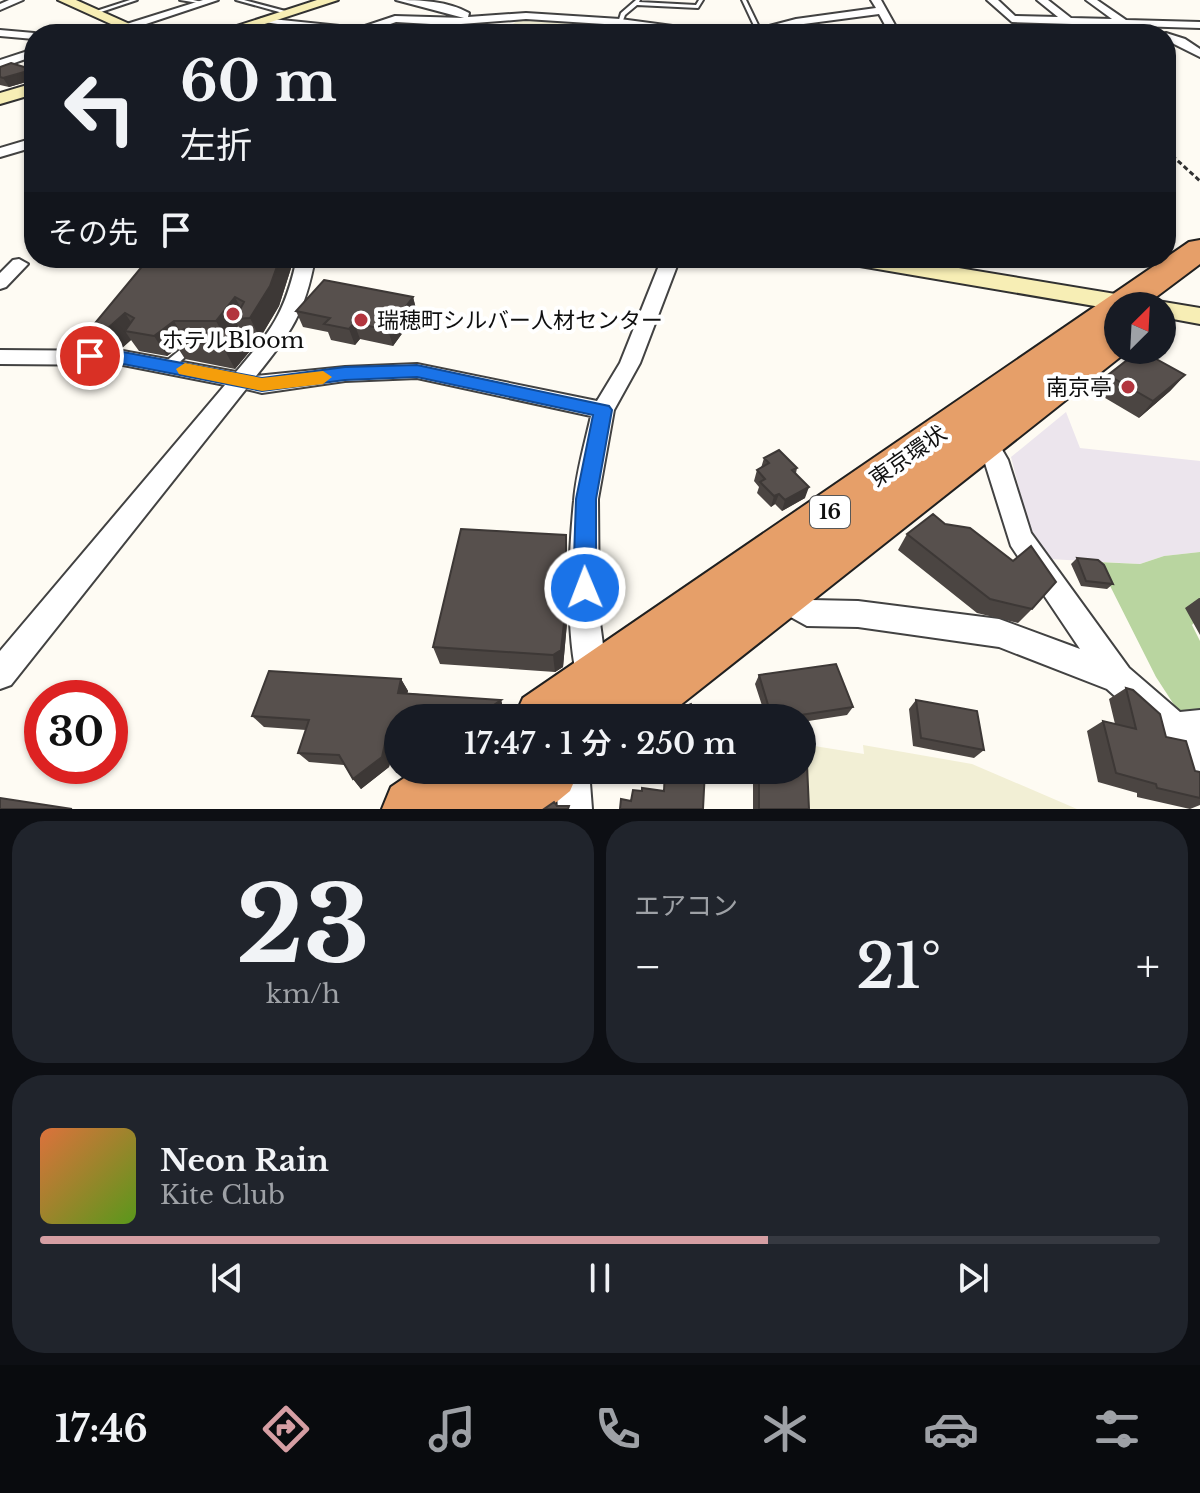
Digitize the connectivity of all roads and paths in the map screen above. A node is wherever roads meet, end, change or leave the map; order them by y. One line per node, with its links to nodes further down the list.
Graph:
1 (18, 0): 16 (street)
2 (65, 0): 18 (main road)
3 (135, 0): 18 (lane)
4 (182, 0): 13 (lane)
5 (238, 0): 19 (lane)
6 (331, 0): 19 (main road)
7 (401, 0): 21 (street)
8 (701, 0): 14 (lane)
9 (744, 0): 33 (lane)
10 (992, 0): 23 (street)
11 (1042, 0): 23 (street)
12 (1091, 0): 24 (street)
13 (209, 2): 26 (street)
14 (637, 2): 32 (lane)
15 (877, 5): 34 (street); 35 (street)
16 (1, 6)
17 (510, 9): 20 (street)
18 (96, 12): 25 (main road)
19 (290, 13): 22 (main road)
20 (500, 17): 21 (street); 31 (street)
21 (469, 20): 29 (street); 30 (street)
22 (262, 21): 27 (main road); 28 (street)
23 (1069, 21): 24 (street)
24 (1124, 23): 36 (street); 37 (street)
25 (123, 24)
26 (135, 24)
27 (252, 24)
28 (285, 24)
29 (381, 24)
30 (469, 24)
31 (606, 24)
32 (622, 24)
33 (758, 24)
34 (790, 24)
35 (889, 24)
36 (1127, 24)
37 (1162, 24)
38 (1176, 24): 39 (street)
39 (1200, 25)
40 (0, 33): 41 (street)
41 (24, 35)
42 (1176, 39): 43 (street)
43 (1200, 54)
44 (24, 56): 45 (street)
45 (0, 64)
46 (24, 145): 47 (street)
47 (0, 153)
48 (1176, 159): 49 (path)
49 (1200, 181)
50 (1200, 249): 57 (highway, 東京環状 / 16)
51 (19, 264): 56 (street)
52 (304, 268): 65 (street)
53 (667, 268): 70 (street)
54 (938, 268): 59 (main road)
55 (1200, 278): 58 (highway)
56 (0, 283)
57 (1150, 292)
58 (1176, 297)
59 (1104, 308)
60 (1176, 311): 61 (main road)
61 (1200, 316)
62 (1104, 327): 75 (highway, 東京環状 / 16)
63 (1104, 333): 71 (highway, 東京環状 / 16)
64 (239, 335): 65 (lane)
65 (272, 343): 69 (street)
66 (206, 347): 68 (lane)
67 (0, 357): 68 (street)
68 (168, 366): 69 (street)
69 (243, 380): 70 (street); 73 (street)
70 (603, 410): 75 (street)
71 (985, 440): 72 (highway, 東京環状 / 16); 74 (street)
72 (779, 596): 74 (street); 75 (highway, 東京環状 / 16)
73 (0, 674)
74 (1118, 679): 76 (street)
75 (605, 701)
76 (1188, 728): 77 (street)
77 (1200, 763)
78 (449, 784): 81 (highway)
79 (531, 784): 82 (highway)
80 (573, 784): 83 (street)
81 (413, 809)
82 (498, 809)
83 (575, 809)

